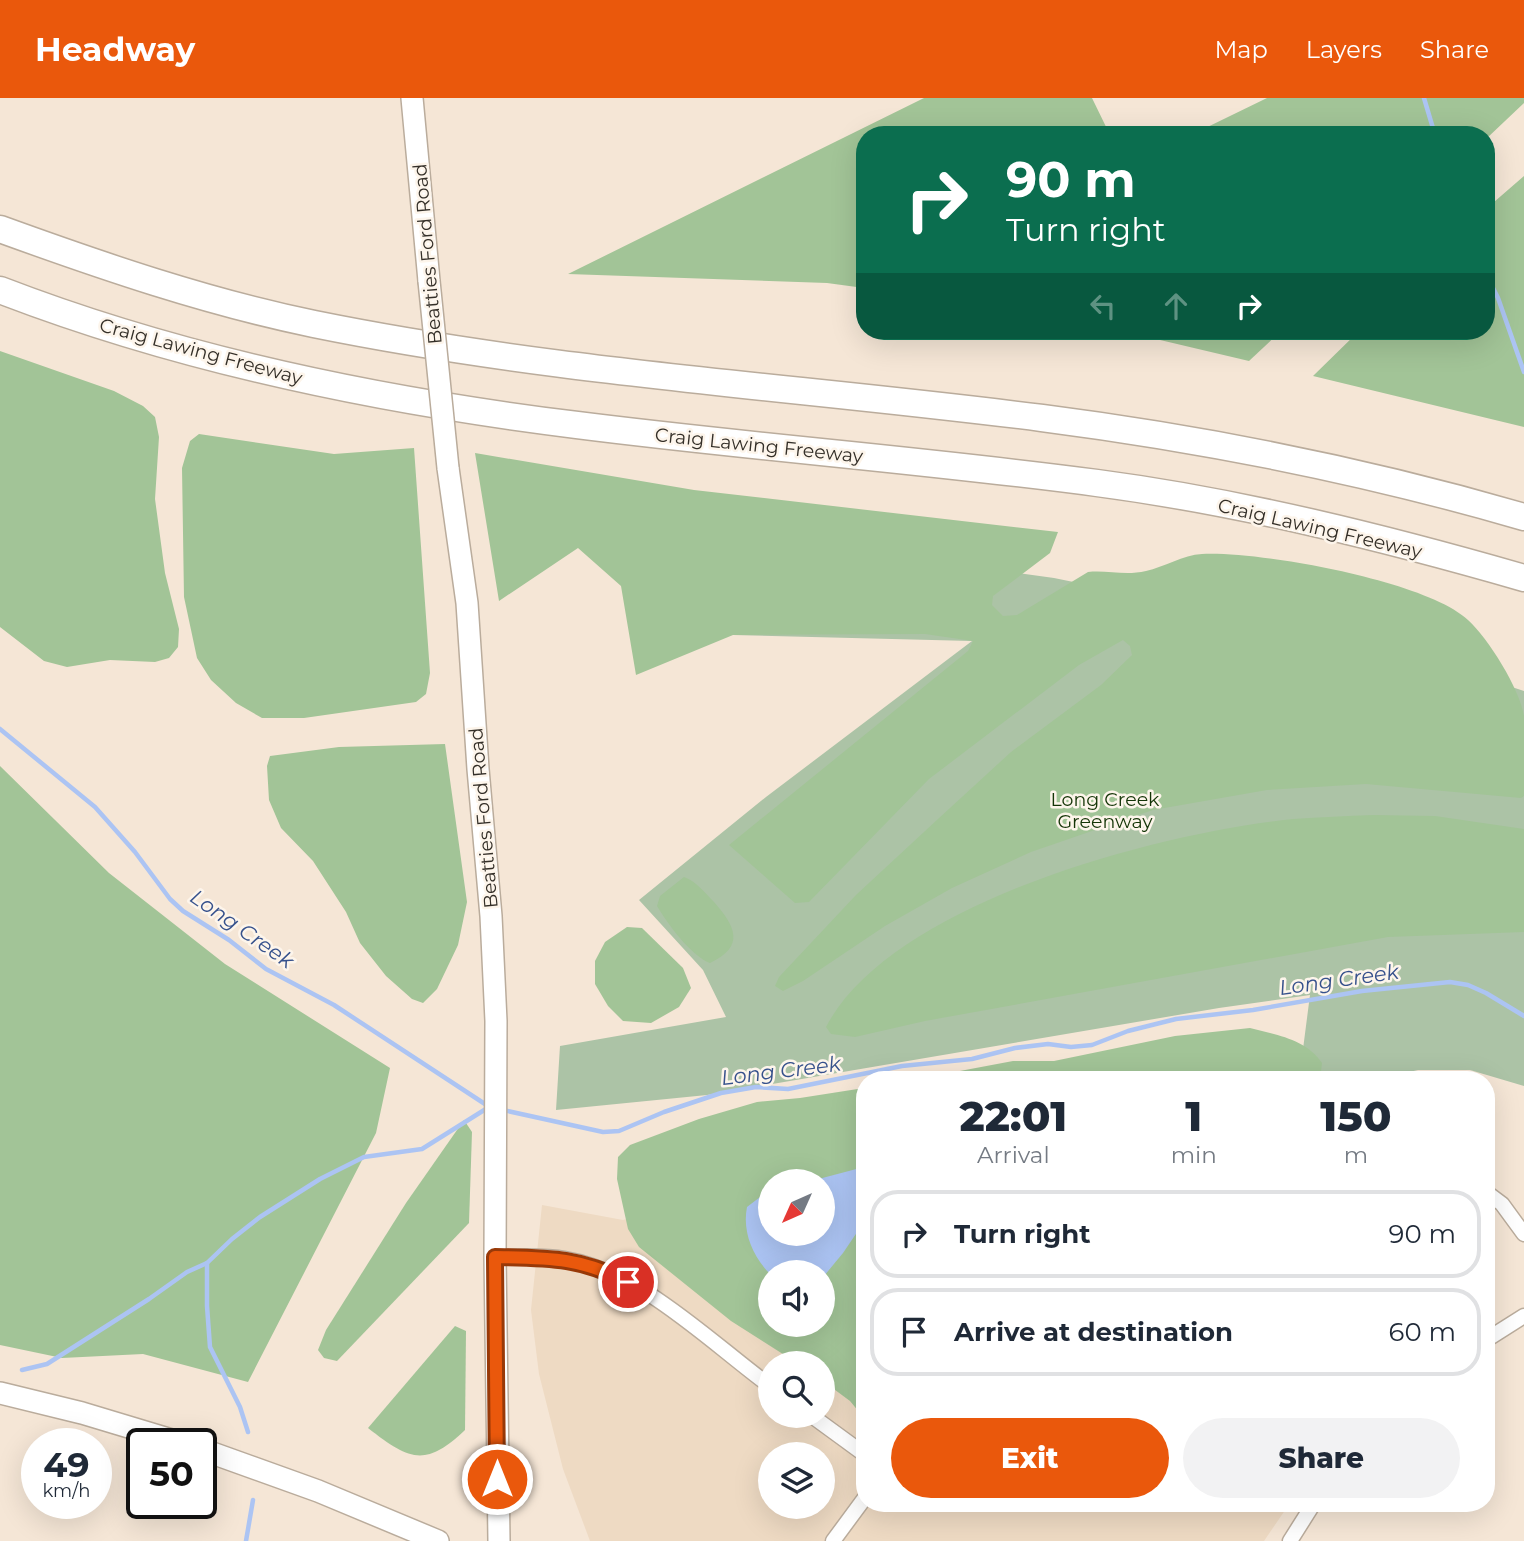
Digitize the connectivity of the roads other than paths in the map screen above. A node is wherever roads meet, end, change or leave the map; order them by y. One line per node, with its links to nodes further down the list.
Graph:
1 (412, 98): 8 (main road, Beatties Ford Road, bridge)
2 (0, 229): 4 (highway)
3 (0, 290): 5 (highway, Craig Lawing Freeway)
4 (1524, 517)
5 (1524, 578)
6 (1495, 1199): 7 (street)
7 (1524, 1234)
8 (495, 1257): 11 (street); 20 (main road, Beatties Ford Road)
9 (1524, 1316): 10 (street)
10 (1495, 1334)
11 (758, 1377)
12 (0, 1393): 13 (main road)
13 (132, 1428)
14 (828, 1428): 15 (street)
15 (856, 1448)
16 (217, 1455): 19 (main road)
17 (856, 1510): 21 (street)
18 (1308, 1512): 22 (street)
19 (438, 1541)
20 (499, 1541)
21 (833, 1541)
22 (1290, 1541)

